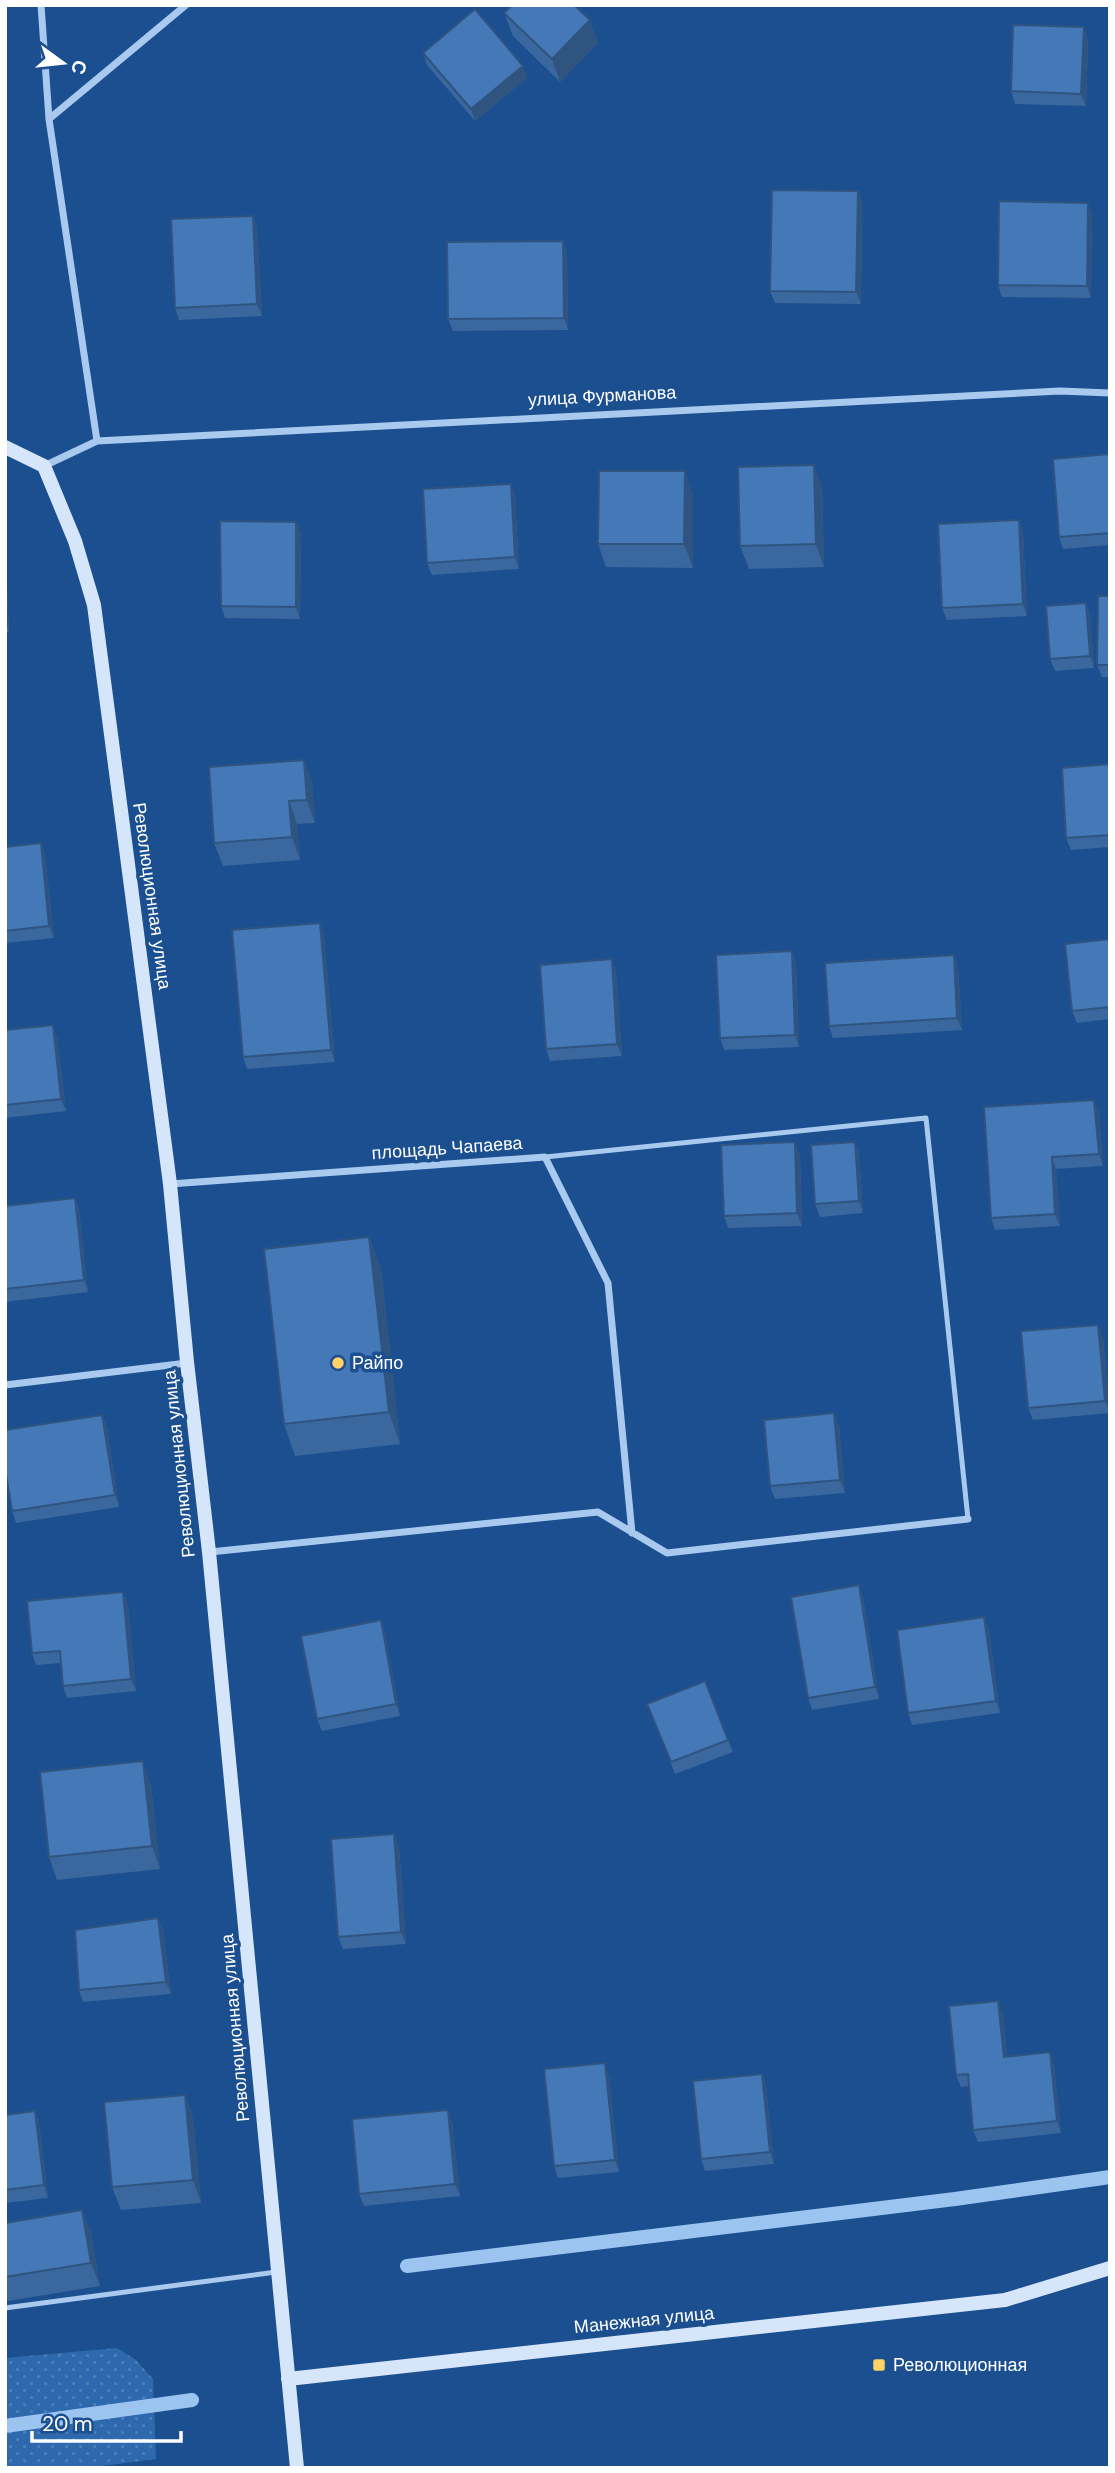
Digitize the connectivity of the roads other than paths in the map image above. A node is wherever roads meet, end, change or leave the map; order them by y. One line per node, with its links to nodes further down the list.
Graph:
1 (41, 5): 3 (street)
2 (186, 5): 3 (street)
3 (49, 119): 5 (street)
4 (1110, 393): 5 (street, улица Фурманова)
5 (97, 441): 7 (street)
6 (5, 447): 7 (main road)
7 (44, 466): 9 (main road, Революционная улица)
8 (545, 1157): 9 (street, площадь Чапаева); 12 (lane); 13 (street, площадь Чапаева)
9 (170, 1184): 10 (main road, Революционная улица)
10 (187, 1362): 11 (street); 14 (main road, Революционная улица)
11 (5, 1385)
12 (968, 1519): 13 (street)
13 (632, 1532): 14 (street)
14 (209, 1552): 16 (main road, Революционная улица)
15 (1110, 2268): 18 (main road, Манежная улица)
16 (278, 2272): 17 (lane); 18 (main road, Революционная улица)
17 (5, 2308)
18 (288, 2379): 19 (main road, Революционная улица)
19 (297, 2468)

